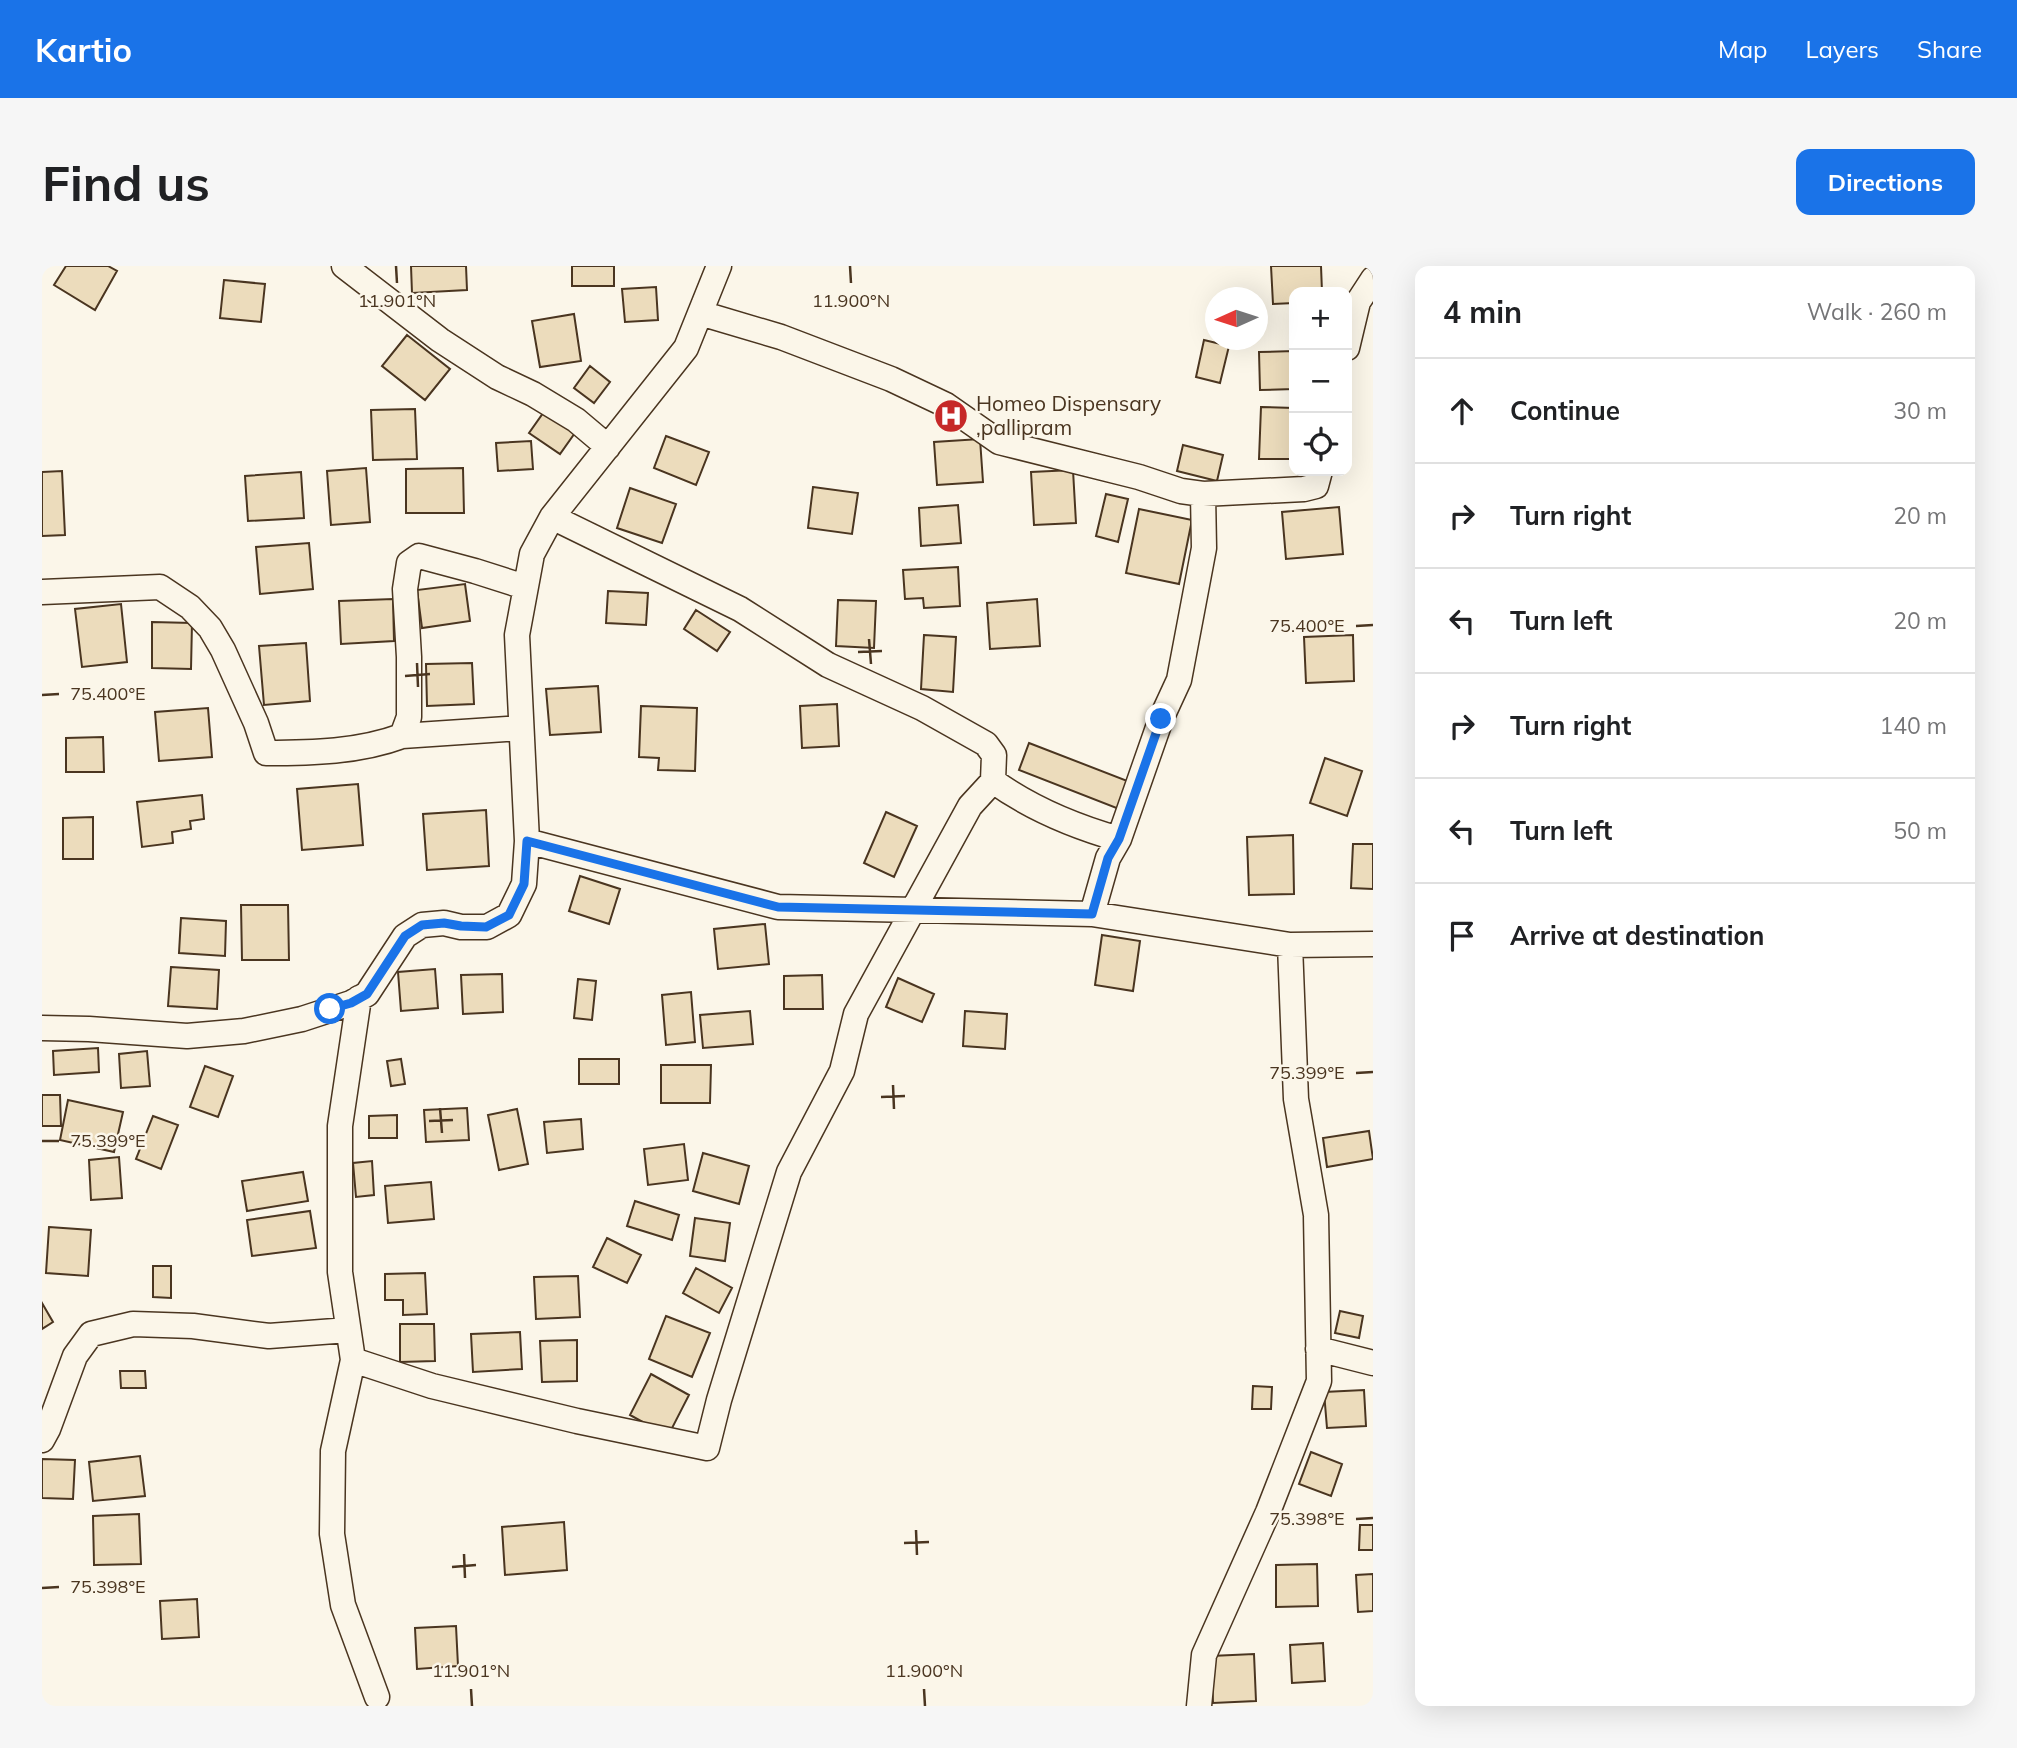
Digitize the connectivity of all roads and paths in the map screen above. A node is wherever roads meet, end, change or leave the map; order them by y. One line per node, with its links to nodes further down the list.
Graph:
1 (719, 266): 4 (street)
2 (360, 271): 6 (street)
3 (1373, 279): 5 (street)
4 (700, 313): 6 (street); 8 (street)
5 (1352, 327)
6 (608, 447): 9 (street)
7 (1319, 476): 8 (street)
8 (1203, 494): 15 (street)
9 (552, 517): 10 (street); 14 (street)
10 (525, 587): 12 (street); 13 (street)
11 (42, 592): 13 (street)
12 (521, 728): 13 (street); 16 (street)
13 (402, 736)
14 (993, 781): 15 (street); 17 (street)
15 (1119, 839): 18 (street)
16 (527, 841): 17 (street); 21 (street)
17 (912, 910): 18 (street); 25 (street)
18 (1092, 914): 20 (street)
19 (1373, 944): 20 (street)
20 (1290, 945): 24 (street)
21 (359, 998): 22 (street); 23 (street)
22 (42, 1028)
23 (348, 1329): 25 (street); 27 (street)
24 (1318, 1349): 26 (street); 29 (street)
25 (353, 1360): 28 (street)
26 (1373, 1363)
27 (42, 1440)
28 (377, 1697)
29 (1199, 1706)

